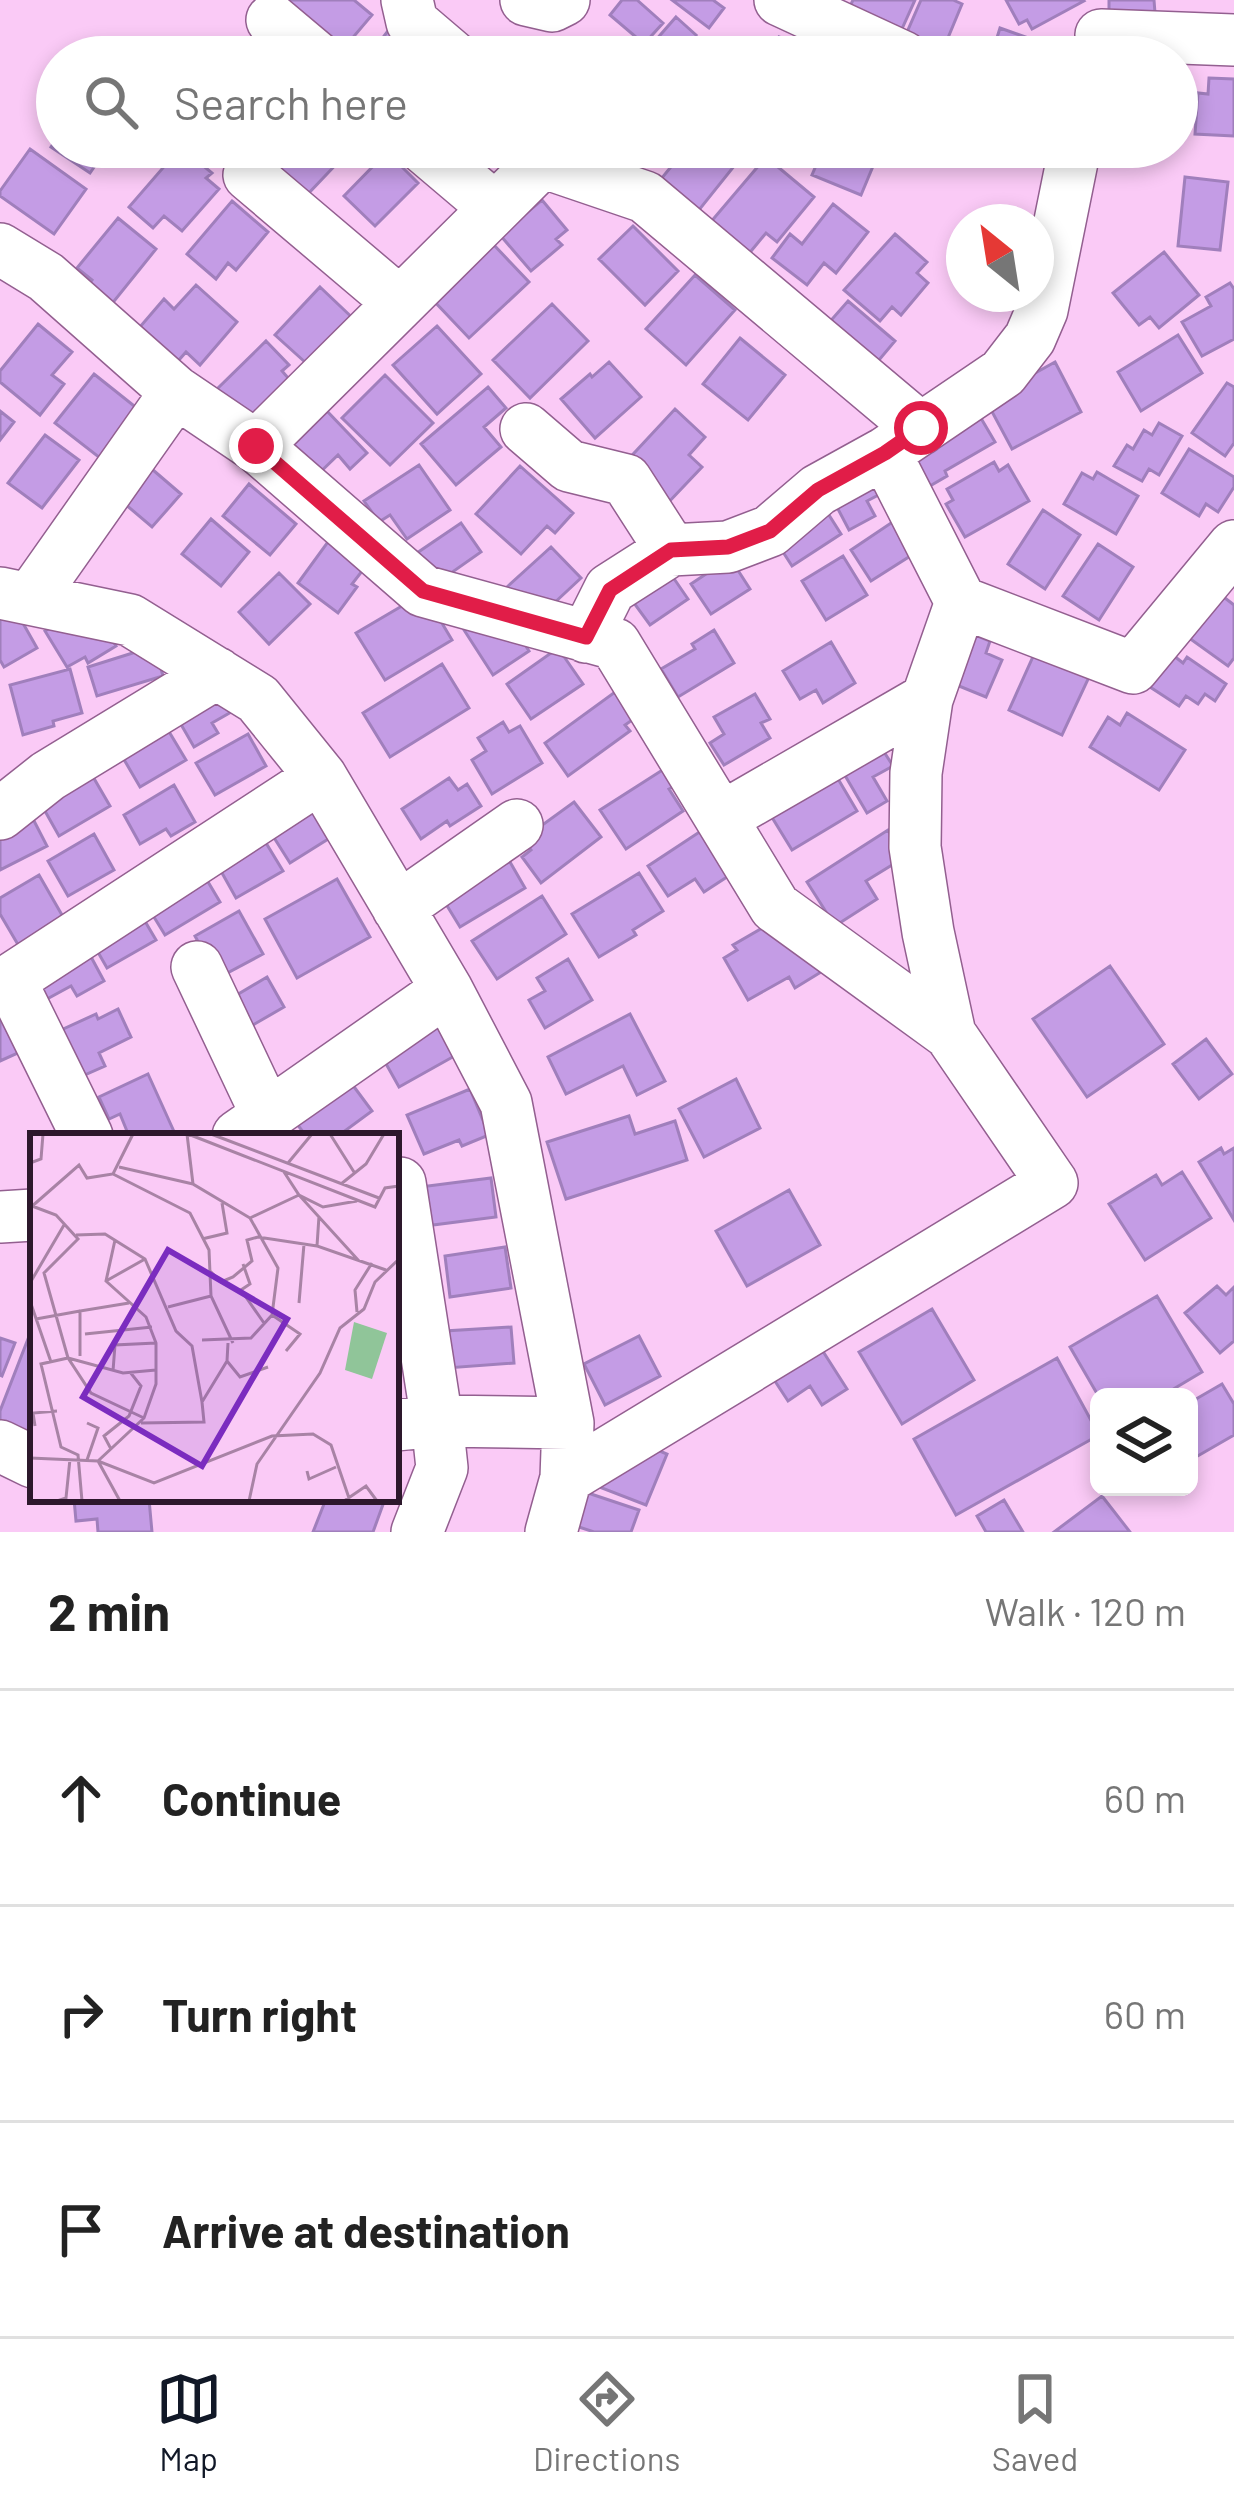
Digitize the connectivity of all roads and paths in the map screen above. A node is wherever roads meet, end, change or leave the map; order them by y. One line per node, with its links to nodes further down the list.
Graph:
1 (407, 0): 8 (street)
2 (526, 0): 3 (street)
3 (564, 0)
4 (780, 0): 9 (street)
5 (272, 20): 7 (street)
6 (1095, 31): 10 (street)
7 (291, 36)
8 (428, 36)
9 (858, 36)
10 (1172, 36)
11 (1198, 38): 12 (street)
12 (1234, 40)
13 (448, 168): 18 (street)
14 (526, 168): 18 (street)
15 (572, 168): 23 (street)
16 (1071, 168): 23 (street)
17 (249, 175): 20 (street)
18 (495, 208): 20 (street)
19 (0, 249): 21 (street)
20 (400, 302): 24 (street)
21 (176, 392): 24 (street); 27 (street)
22 (526, 430): 26 (street)
23 (903, 441): 26 (street); 28 (street)
24 (256, 446): 29 (street)
25 (1234, 546): 28 (street)
26 (671, 550): 29 (street)
27 (16, 595): 30 (street)
28 (962, 602): 31 (street)
29 (586, 637): 34 (street)
30 (217, 673): 32 (street); 33 (street)
31 (928, 699): 34 (street); 39 (street)
32 (321, 778): 36 (street); 41 (street)
33 (0, 814)
34 (721, 818): 39 (street)
35 (517, 825): 36 (street)
36 (398, 908): 38 (street)
37 (197, 967): 40 (street)
38 (447, 990): 40 (street); 46 (street)
39 (950, 1034): 49 (street)
40 (254, 1128)
41 (86, 1133)
42 (399, 1183): 45 (street)
43 (30, 1215): 44 (street)
44 (0, 1217)
45 (417, 1423): 46 (street); 50 (street)
46 (568, 1423): 49 (street)
47 (0, 1446): 48 (street)
48 (30, 1461)
49 (566, 1478): 51 (street)
50 (417, 1532)
51 (551, 1532)

